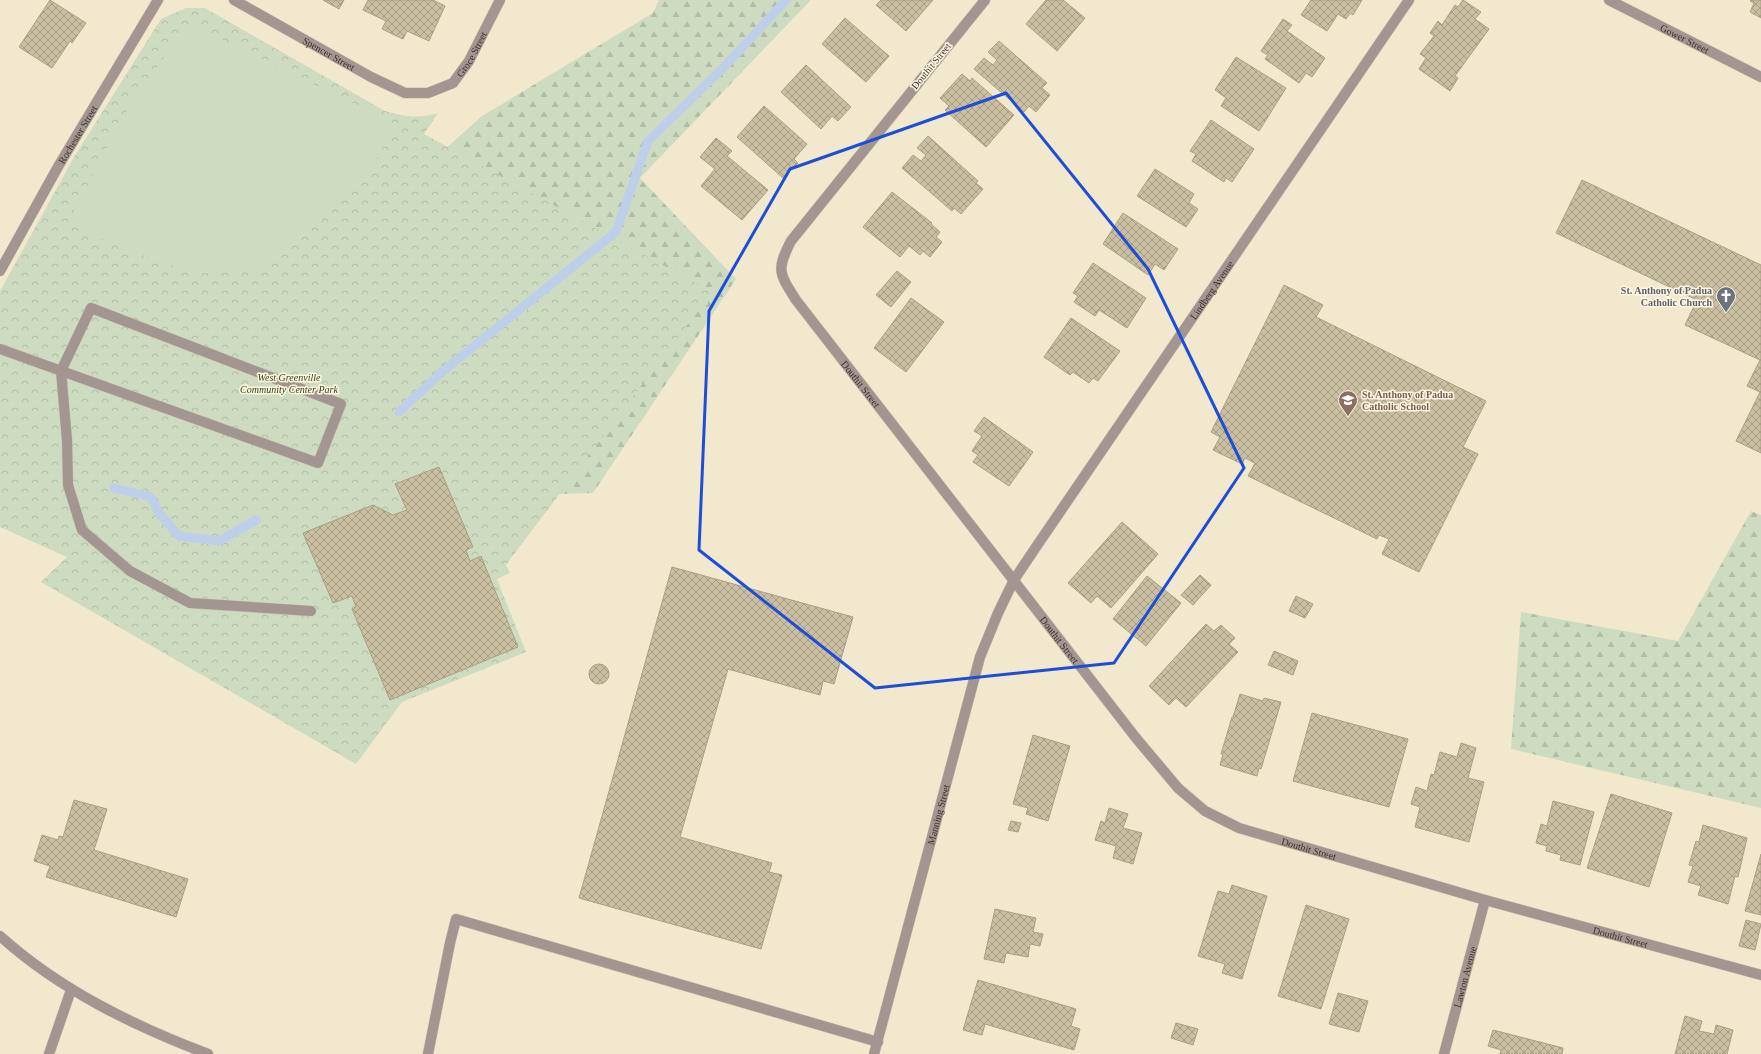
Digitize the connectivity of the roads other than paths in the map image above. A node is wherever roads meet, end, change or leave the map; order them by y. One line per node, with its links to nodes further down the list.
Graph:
1 (158, 0): 9 (street, Rochester Street)
2 (234, 0): 8 (street, Spencer Street)
3 (500, 0): 8 (street, Groce Street)
4 (985, 0): 12 (street, Douthit Street)
5 (1409, 0): 12 (street, Lindberg Avenue)
6 (1609, 0): 7 (street, Gower Street)
7 (1761, 77)
8 (428, 93)
9 (0, 271)
10 (0, 349): 11 (street)
11 (61, 371): 11 (street); 13 (street)
12 (1014, 580): 14 (street, Douthit Street); 18 (street, Manning Street)
13 (311, 611)
14 (1485, 900): 16 (street, Douthit Street); 23 (street, Lawton Avenue)
15 (0, 936): 17 (street)
16 (1761, 975)
17 (71, 990): 19 (street); 20 (street)
18 (878, 1042): 21 (street); 22 (street, Manning Street)
19 (49, 1054)
20 (208, 1054)
21 (428, 1054)
22 (874, 1054)
23 (1444, 1054)

